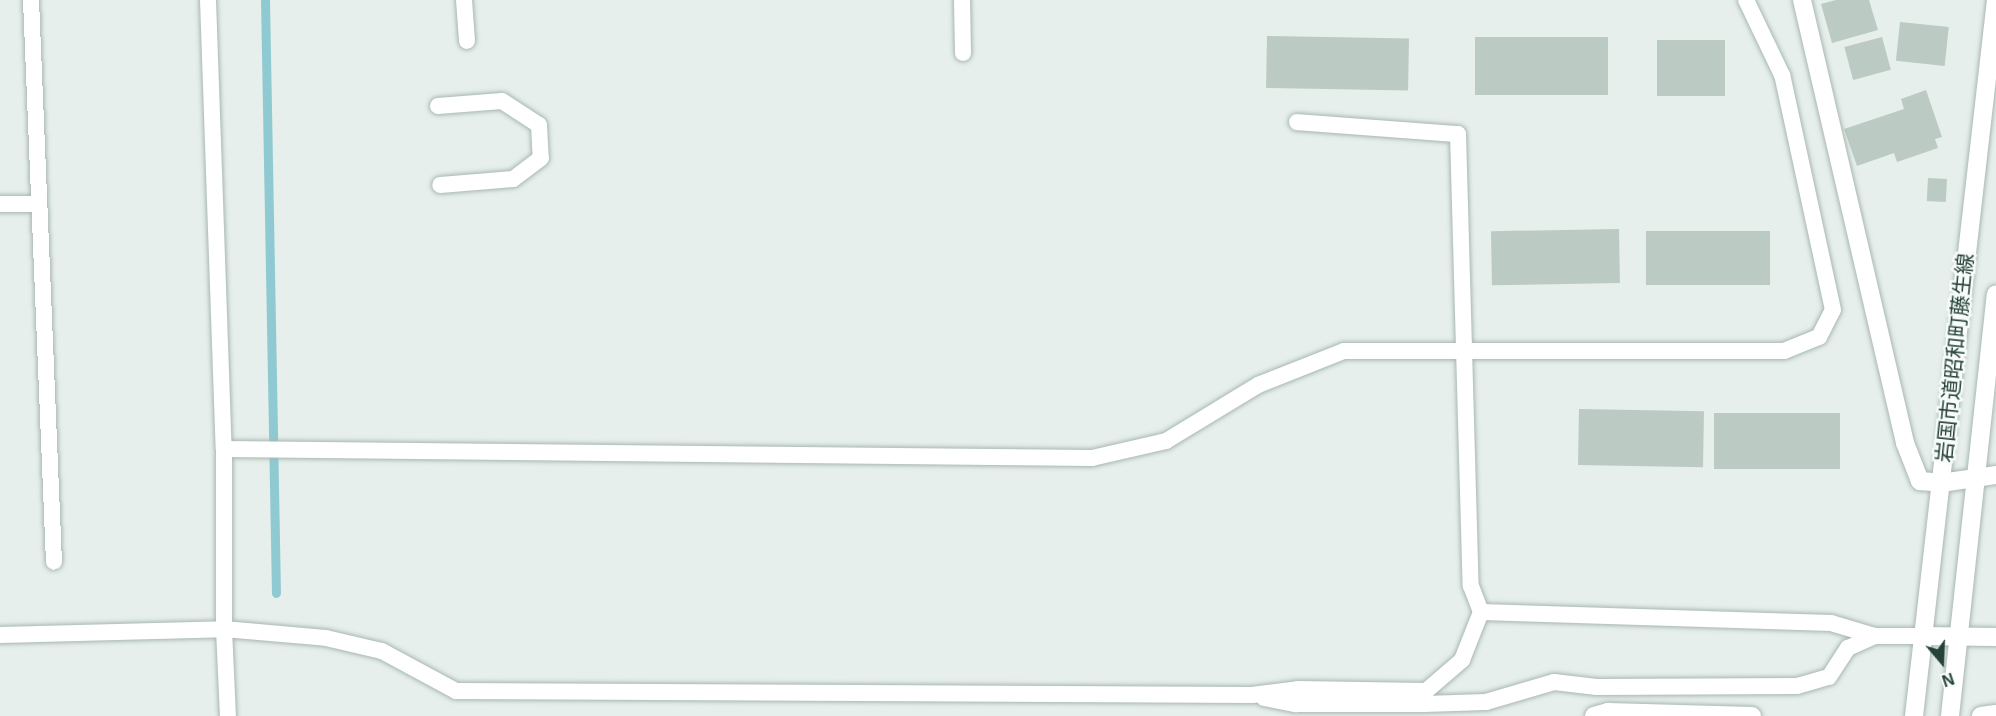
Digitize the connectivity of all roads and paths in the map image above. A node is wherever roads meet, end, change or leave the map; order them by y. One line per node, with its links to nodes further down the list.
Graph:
1 (31, 0): 14 (lane)
2 (208, 0): 17 (lane)
3 (464, 0): 8 (lane)
4 (962, 0): 9 (lane)
5 (1746, 0): 16 (lane)
6 (1802, 0): 20 (street)
7 (1996, 0): 20 (street, 岩国市道昭和町藤生線)
8 (467, 40)
9 (963, 53)
10 (438, 106): 12 (lane)
11 (1297, 122): 16 (lane)
12 (440, 185)
13 (0, 204): 14 (lane)
14 (39, 204): 21 (lane)
15 (1996, 295): 19 (street, 岩国市道昭和町藤生線)
16 (1462, 351): 17 (lane); 22 (lane)
17 (225, 449): 23 (lane)
18 (1996, 475): 19 (street)
19 (1975, 478): 20 (street); 28 (street, 岩国市道昭和町藤生線)
20 (1941, 483): 26 (street, 岩国市道昭和町藤生線)
21 (54, 562)
22 (1480, 612): 25 (lane); 29 (lane)
23 (224, 629): 24 (lane); 29 (lane); 31 (lane)
24 (0, 635)
25 (1875, 636): 26 (lane); 29 (lane)
26 (1922, 636): 28 (street); 34 (street, 岩国市道昭和町藤生線)
27 (1996, 637): 28 (street)
28 (1960, 638): 35 (street, 岩国市道昭和町藤生線)
29 (1252, 695)
30 (1996, 714): 36 (street)
31 (228, 716)
32 (1594, 716): 33 (street)
33 (1752, 716)
34 (1914, 716)
35 (1950, 716)
36 (1981, 716)

